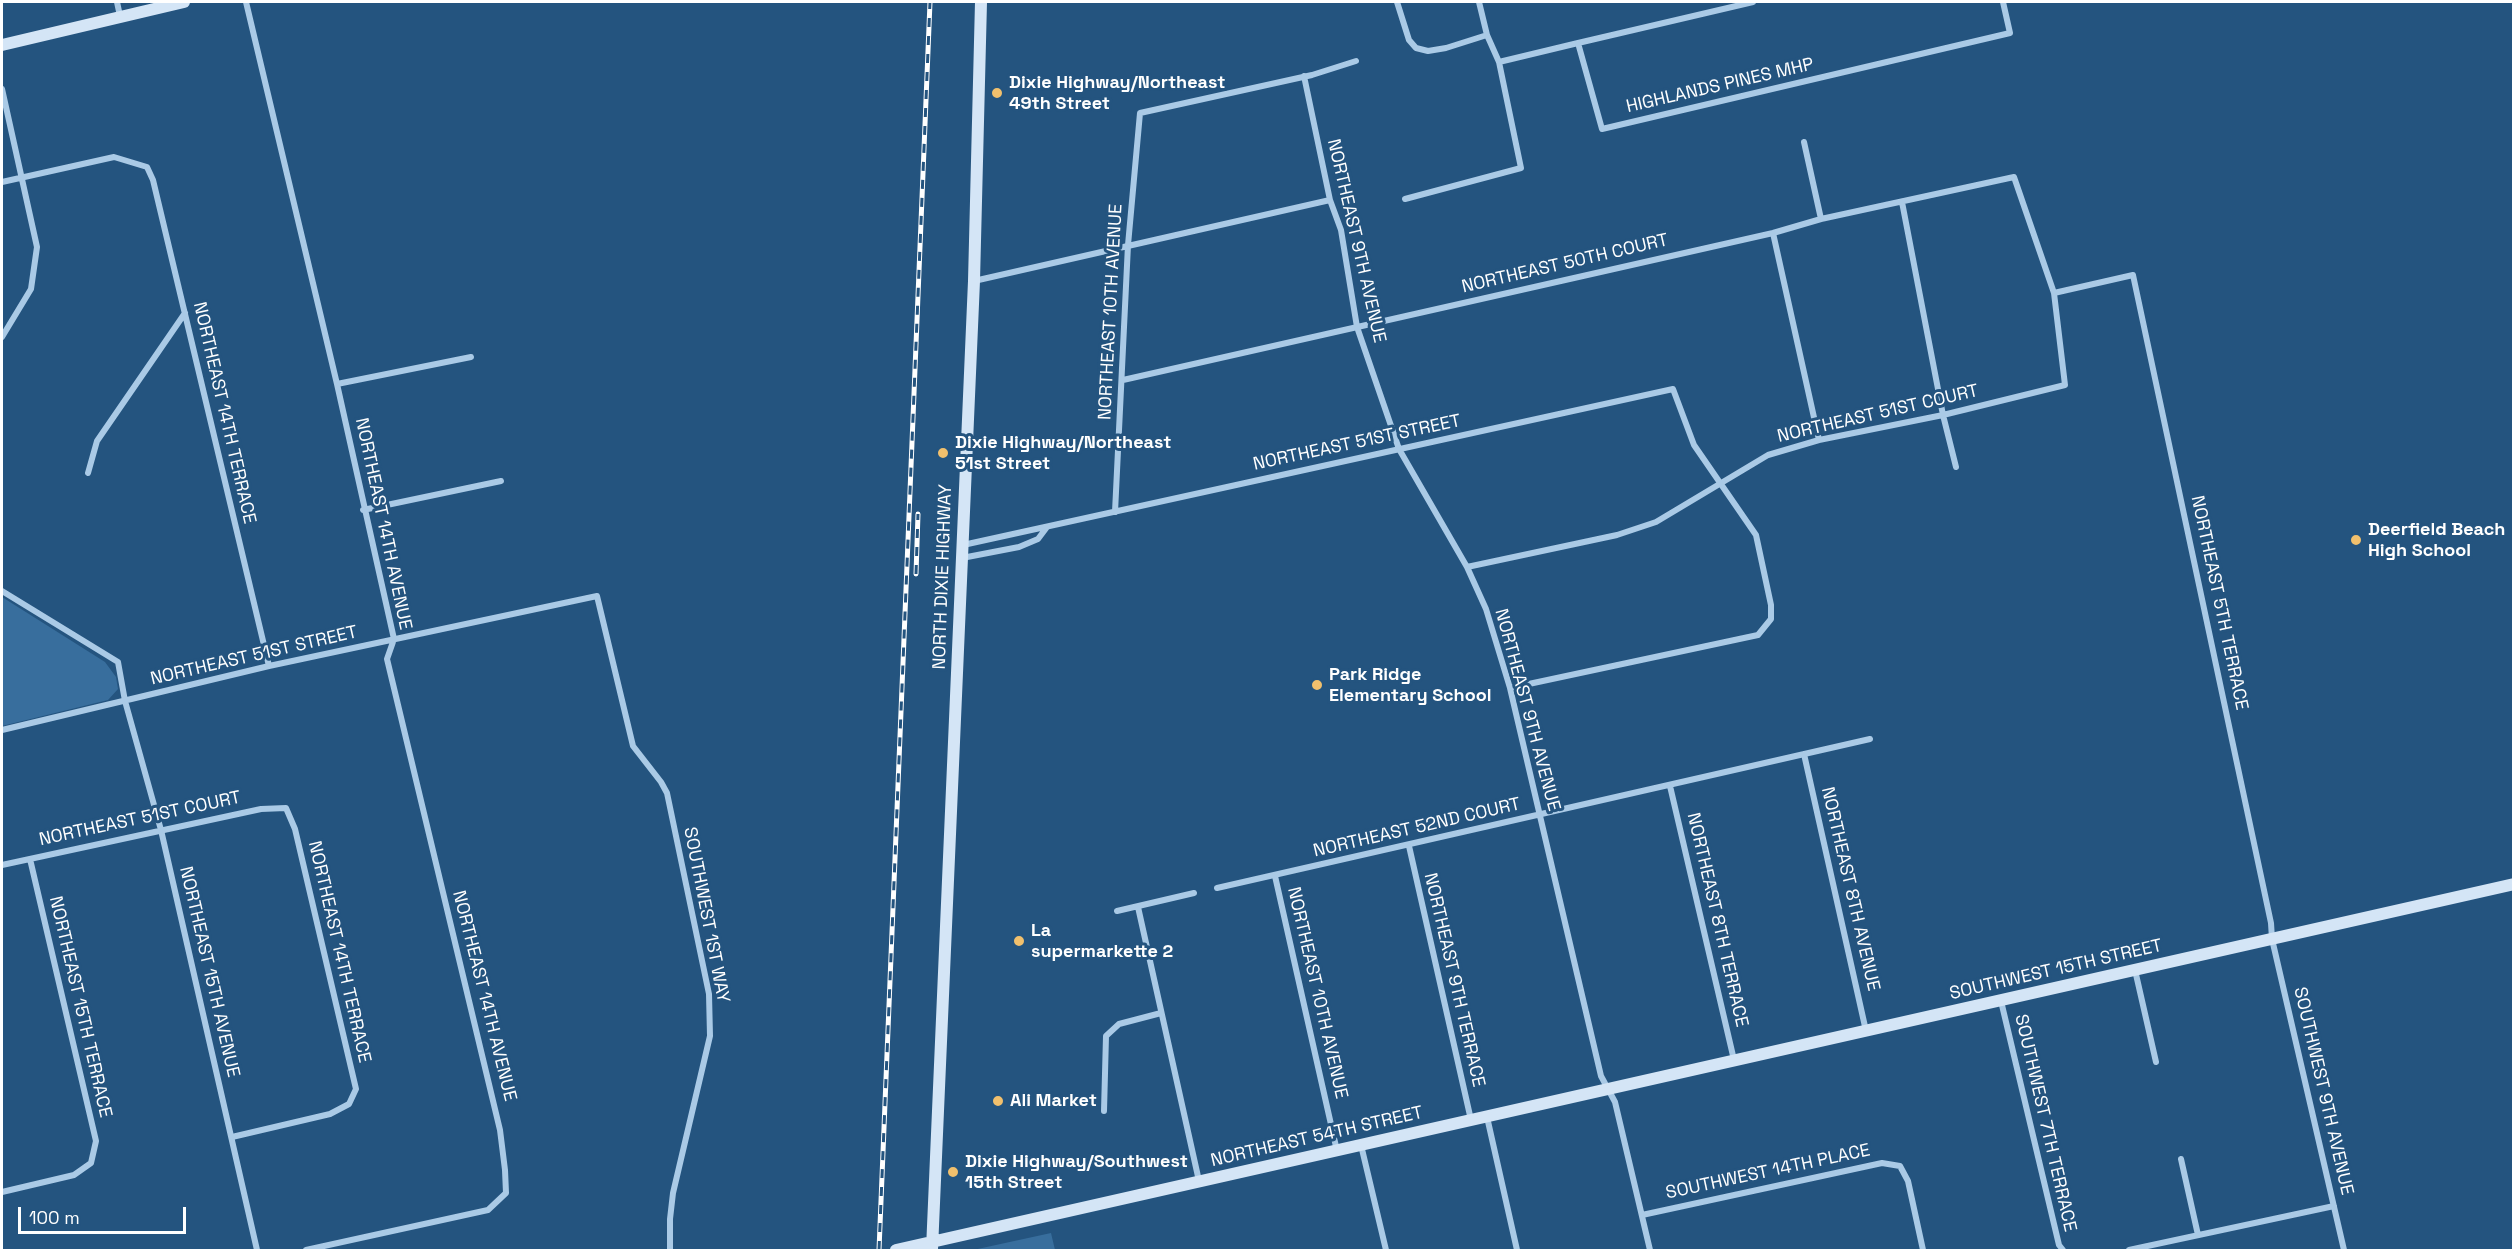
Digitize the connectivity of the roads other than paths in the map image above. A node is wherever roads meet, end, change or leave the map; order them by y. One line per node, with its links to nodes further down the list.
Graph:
1 (117, 2): 10 (street)
2 (184, 2): 10 (street)
3 (246, 2): 34 (street, NORTHEAST 14TH AVENUE)
4 (981, 2): 27 (street, NORTH DIXIE HIGHWAY)
5 (1397, 2): 11 (street)
6 (1479, 2): 11 (street)
7 (1753, 2): 9 (street)
8 (2003, 2): 12 (street, HIGHLANDS PINES MHP)
9 (1717, 5): 12 (street)
10 (120, 16): 13 (street)
11 (1487, 35): 15 (street)
12 (1578, 43): 15 (street)
13 (2, 45)
14 (1356, 61): 16 (street)
15 (1499, 62): 21 (street)
16 (1304, 76): 22 (street, NORTHEAST 9TH AVENUE); 26 (street, NORTHEAST 10TH AVENUE)
17 (2, 89): 19 (street)
18 (1804, 142): 24 (street)
19 (21, 177): 20 (street); 29 (street, NORTHEAST 14TH TERRACE); 31 (street)
20 (2, 182)
21 (1405, 199)
22 (1330, 200): 26 (street); 30 (street, NORTHEAST 9TH AVENUE)
23 (1902, 202): 24 (street, NORTHEAST 50TH COURT); 28 (street, NORTHEAST 50TH COURT); 35 (street)
24 (1821, 219): 25 (street, NORTHEAST 50TH COURT)
25 (1773, 232): 30 (street, NORTHEAST 50TH COURT); 36 (street)
26 (1128, 245): 27 (street); 33 (street, NORTHEAST 10TH AVENUE)
27 (974, 280): 45 (street, NORTH DIXIE HIGHWAY)
28 (2054, 293): 35 (street, NORTHEAST 51ST COURT); 69 (street, NORTHEAST 5TH TERRACE)
29 (185, 312): 39 (street); 50 (street, NORTHEAST 14TH TERRACE)
30 (1357, 327): 33 (street, NORTHEAST 50TH COURT); 37 (street, NORTHEAST 9TH AVENUE)
31 (2, 337)
32 (471, 357): 34 (street)
33 (1123, 380): 43 (street, NORTHEAST 10TH AVENUE)
34 (337, 384): 42 (street, NORTHEAST 14TH AVENUE)
35 (1943, 415): 36 (street, NORTHEAST 51ST COURT); 38 (street)
36 (1819, 440): 41 (street, NORTHEAST 51ST COURT)
37 (1399, 449): 41 (street, NORTHEAST 51ST STREET); 43 (street, NORTHEAST 51ST STREET); 46 (street, NORTHEAST 9TH AVENUE)
38 (1956, 467)
39 (88, 474)
40 (501, 482): 42 (street)
41 (1722, 483): 46 (street, NORTHEAST 51ST COURT); 51 (street)
42 (363, 510): 49 (street, NORTHEAST 14TH AVENUE)
43 (1115, 512): 44 (street, NORTHEAST 51ST STREET)
44 (1047, 527): 45 (street, NORTHEAST 51ST STREET); 45 (street, NORTHEAST 51ST STREET)
45 (962, 552): 89 (street, NORTH DIXIE HIGHWAY)
46 (1467, 567): 51 (street, NORTHEAST 9TH AVENUE)
47 (2, 591): 52 (street, NORTHEAST 15TH AVENUE)
48 (597, 596): 49 (street, NORTHEAST 51ST STREET); 92 (street, SOUTHWEST 1ST WAY)
49 (394, 639): 50 (street, NORTHEAST 51ST STREET); 91 (street, NORTHEAST 14TH AVENUE)
50 (268, 666): 52 (street, NORTHEAST 51ST STREET)
51 (1510, 688): 58 (street, NORTHEAST 9TH AVENUE)
52 (125, 701): 53 (street, NORTHEAST 51ST STREET); 59 (street, NORTHEAST 15TH AVENUE)
53 (2, 730)
54 (1870, 739): 55 (street, NORTHEAST 52ND COURT)
55 (1804, 754): 56 (street, NORTHEAST 52ND COURT); 73 (street, NORTHEAST 8TH AVENUE)
56 (1670, 786): 58 (street, NORTHEAST 52ND COURT); 74 (street, NORTHEAST 8TH TERRACE)
57 (286, 808): 59 (street, NORTHEAST 51ST COURT); 80 (street, NORTHEAST 14TH TERRACE)
58 (1540, 815): 60 (street, NORTHEAST 52ND COURT); 76 (street, NORTHEAST 9TH AVENUE)
59 (160, 830): 61 (street, NORTHEAST 51ST COURT); 80 (street, NORTHEAST 15TH AVENUE)
60 (1409, 846): 63 (street, NORTHEAST 52ND COURT); 79 (street, NORTHEAST 9TH TERRACE)
61 (30, 859): 62 (street, NORTHEAST 51ST COURT); 85 (street, NORTHEAST 15TH TERRACE)
62 (2, 865)
63 (1275, 876): 65 (street, NORTHEAST 52ND COURT); 82 (street, NORTHEAST 10TH AVENUE)
64 (2514, 884): 69 (street, SOUTHWEST 15TH STREET)
65 (1217, 888)
66 (1194, 893): 67 (street)
67 (1138, 908): 68 (street); 72 (street)
68 (1117, 911)
69 (2272, 939): 70 (street, SOUTHWEST 15TH STREET); 86 (street, SOUTHWEST 9TH AVENUE)
70 (2135, 970): 71 (street, SOUTHWEST 15TH STREET); 75 (street)
71 (2001, 1001): 73 (street, SOUTHWEST 15TH STREET); 98 (street, SOUTHWEST 7TH TERRACE)
72 (1161, 1013): 77 (street); 84 (street)
73 (1866, 1031): 74 (street, SOUTHWEST 15TH STREET)
74 (1734, 1062): 76 (street, SOUTHWEST 15TH STREET)
75 (2156, 1062)
76 (1607, 1091): 78 (street, NORTHEAST 54TH STREET); 87 (street, NORTHEAST 9TH AVENUE)
77 (1104, 1111)
78 (1487, 1117): 79 (street, NORTHEAST 54TH STREET); 95 (street)
79 (1471, 1121): 81 (street, NORTHEAST 54TH STREET)
80 (232, 1137): 90 (street, NORTHEAST 15TH AVENUE)
81 (1361, 1145): 82 (street, NORTHEAST 54TH STREET); 94 (street)
82 (1337, 1150): 84 (street, NORTHEAST 54TH STREET)
83 (2181, 1159): 88 (street)
84 (1200, 1181): 89 (street, NORTHEAST 54TH STREET)
85 (2, 1192)
86 (2334, 1206): 88 (street); 100 (street, SOUTHWEST 9TH AVENUE)
87 (1642, 1215): 96 (street, NORTHEAST 9TH AVENUE); 97 (street, SOUTHWEST 14TH PLACE)
88 (2198, 1235): 99 (street)
89 (932, 1247): 93 (street, NORTHEAST 54TH STREET)
90 (257, 1251)
91 (306, 1251)
92 (670, 1251)
93 (896, 1251)
94 (1386, 1251)
95 (1517, 1251)
96 (1650, 1251)
97 (1923, 1251)
98 (2063, 1251)
99 (2129, 1251)
100 (2344, 1251)

